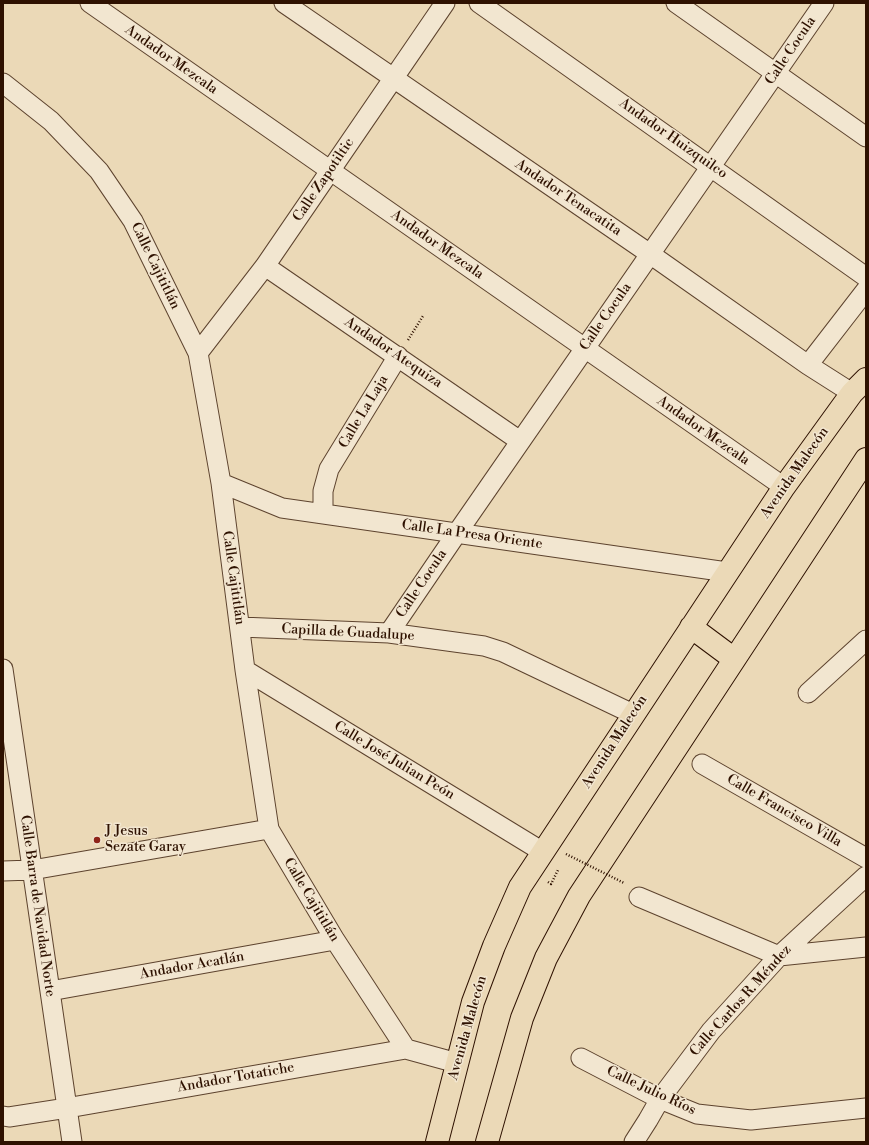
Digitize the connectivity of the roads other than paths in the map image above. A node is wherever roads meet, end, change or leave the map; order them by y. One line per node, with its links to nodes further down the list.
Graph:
1 (90, 3): 12 (street, Andador Mezcala)
2 (284, 3): 8 (street, Andador Tenacatita)
3 (445, 3): 8 (street, Calle Zapotiltic)
4 (479, 3): 11 (street, Andador Huizquilco)
5 (676, 3): 7 (street)
6 (824, 3): 7 (street, Calle Cocula)
7 (776, 73): 10 (street); 11 (street, Calle Cocula)
8 (393, 78): 12 (street, Calle Zapotiltic); 13 (street, Andador Tenacatita)
9 (3, 82): 18 (street, Calle Cajititlán)
10 (866, 137)
11 (711, 166): 13 (street, Calle Cocula); 15 (street, Andador Huizquilco)
12 (330, 171): 14 (street, Calle Zapotiltic); 17 (street, Andador Mezcala)
13 (650, 254): 17 (street, Calle Cocula); 20 (street, Andador Tenacatita)
14 (265, 266): 18 (street, Calle Zapotiltic); 19 (street, Andador Atequiza)
15 (866, 277)
16 (866, 290): 20 (street)
17 (585, 348): 22 (street, Calle Cocula); 25 (street, Andador Mezcala)
18 (198, 353): 24 (street, Calle Cajititlán)
19 (398, 356): 22 (street, Andador Atequiza); 26 (street, Calle La Laja)
20 (808, 365): 21 (street, Andador Tenacatita)
21 (859, 386): 25 (main road, Avenida Malecón)
22 (520, 441): 27 (street, Calle Cocula)
23 (866, 459): 33 (main road)
24 (221, 483): 26 (street, Calle La Presa Oriente); 29 (street, Calle Cajititlán)
25 (784, 487): 28 (main road, Avenida Malecón)
26 (323, 514): 27 (street, Calle La Presa Oriente)
27 (457, 533): 28 (street, Calle La Presa Oriente); 31 (street, Calle Cocula)
28 (727, 572): 30 (main road, Avenida Malecón)
29 (240, 627): 31 (street, Capilla de Guadalupe); 35 (street, Calle Cajititlán)
30 (691, 627): 33 (main road); 37 (main road, Avenida Malecón)
31 (389, 632): 37 (street, Capilla de Guadalupe)
32 (866, 640): 36 (street)
33 (734, 659): 59 (main road)
34 (3, 669): 42 (street, Calle Barra de Navidad Norte)
35 (245, 670): 39 (street, Calle Cajititlán); 40 (street, Calle José Julian Peón)
36 (808, 693)
37 (633, 714): 40 (main road, Avenida Malecón)
38 (702, 764): 41 (street, Calle Francisco Villa)
39 (269, 829): 42 (street); 46 (street, Calle Cajititlán)
40 (543, 852): 52 (main road, Avenida Malecón)
41 (866, 858)
42 (32, 870): 43 (street); 49 (street, Calle Barra de Navidad Norte)
43 (3, 871)
44 (866, 876): 48 (street, Calle Carlos R. Méndez)
45 (639, 897): 48 (street)
46 (335, 940): 49 (street, Andador Acatlán); 50 (street, Calle Cajititlán)
47 (866, 947): 48 (street)
48 (779, 956): 53 (street, Calle Carlos R. Méndez)
49 (50, 991): 54 (street, Calle Barra de Navidad Norte)
50 (406, 1049): 52 (street); 54 (street, Andador Totatiche)
51 (581, 1058): 53 (street, Calle Julio Ríos)
52 (457, 1063): 58 (main road, Avenida Malecón)
53 (660, 1099): 55 (street, Calle Julio Ríos); 60 (street, Calle Carlos R. Méndez)
54 (67, 1108): 56 (street, Andador Totatiche); 57 (street, Calle Barra de Navidad Norte)
55 (866, 1108)
56 (3, 1116)
57 (72, 1142)
58 (437, 1142)
59 (486, 1142)
60 (634, 1142)

